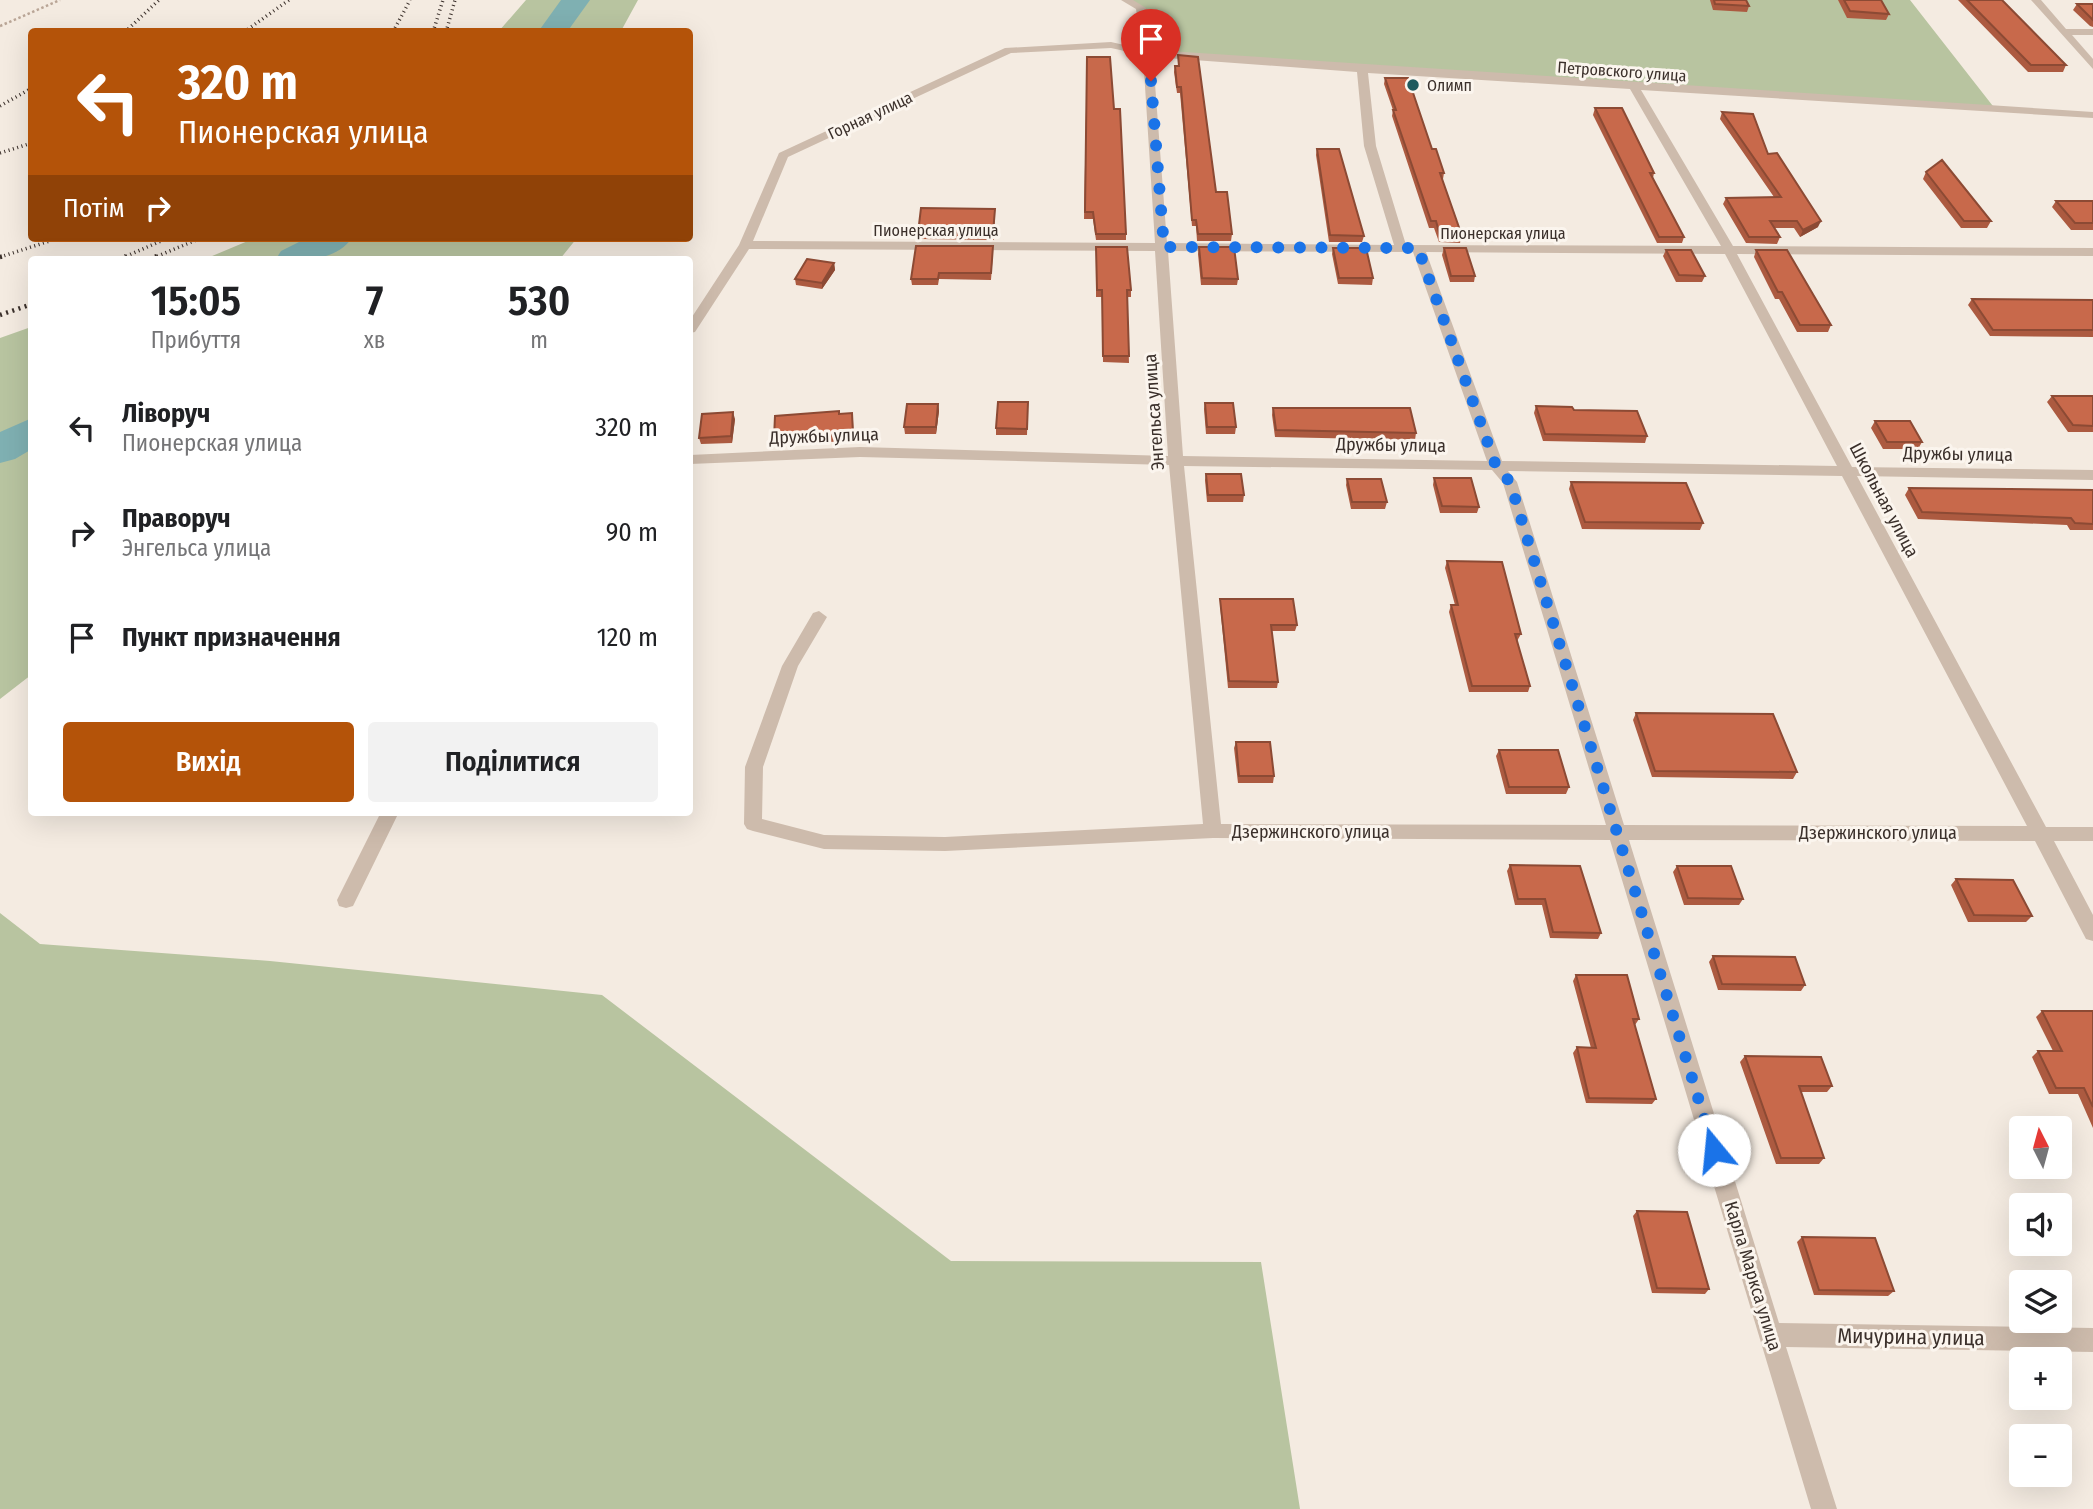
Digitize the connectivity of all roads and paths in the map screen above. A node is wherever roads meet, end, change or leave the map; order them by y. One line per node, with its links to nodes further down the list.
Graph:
1 (60, 0): 4 (path)
2 (1126, 0): 7 (street, Энгельса улица)
3 (2036, 0): 5 (street)
4 (0, 26)
5 (2066, 32): 6 (street); 8 (street)
6 (2093, 32)
7 (1148, 53): 9 (street, Петровского улица); 12 (street, Горная улица); 13 (street, Энгельса улица)
8 (2093, 66)
9 (1362, 69): 10 (street, Петровского улица); 14 (street, Карла Маркса улица)
10 (1635, 88): 11 (street, Петровского улица); 15 (street, Школьная улица)
11 (2093, 115)
12 (745, 245): 13 (street, Пионерская улица); 17 (street, Горная улица)
13 (1164, 247): 14 (street, Пионерская улица); 19 (street, Энгельса улица)
14 (1409, 248): 15 (street, Пионерская улица); 20 (street, Карла Маркса улица)
15 (1729, 250): 16 (street, Пионерская улица); 21 (street, Школьная улица)
16 (2093, 252)
17 (693, 324)
18 (693, 460): 19 (street, Дружбы улица)
19 (1176, 461): 20 (street, Дружбы улица); 25 (street, Энгельса улица)
20 (1496, 466): 21 (street, Дружбы улица); 26 (street, Карла Маркса улица)
21 (1847, 471): 22 (street, Дружбы улица); 27 (street, Школьная улица)
22 (2093, 475)
23 (820, 617): 25 (street, Дзержинского улица)
24 (388, 816): 29 (street)
25 (1213, 831): 26 (street, Дзержинского улица)
26 (1616, 832): 27 (street, Дзержинского улица); 31 (street, Карла Маркса улица)
27 (2040, 834): 28 (street, Дзержинского улица); 30 (street, Школьная улица)
28 (2093, 834)
29 (346, 900)
30 (2093, 933)
31 (1771, 1335): 32 (street, Мичурина улица); 33 (street, Карла Маркса улица)
32 (2093, 1340)
33 (1824, 1509)

